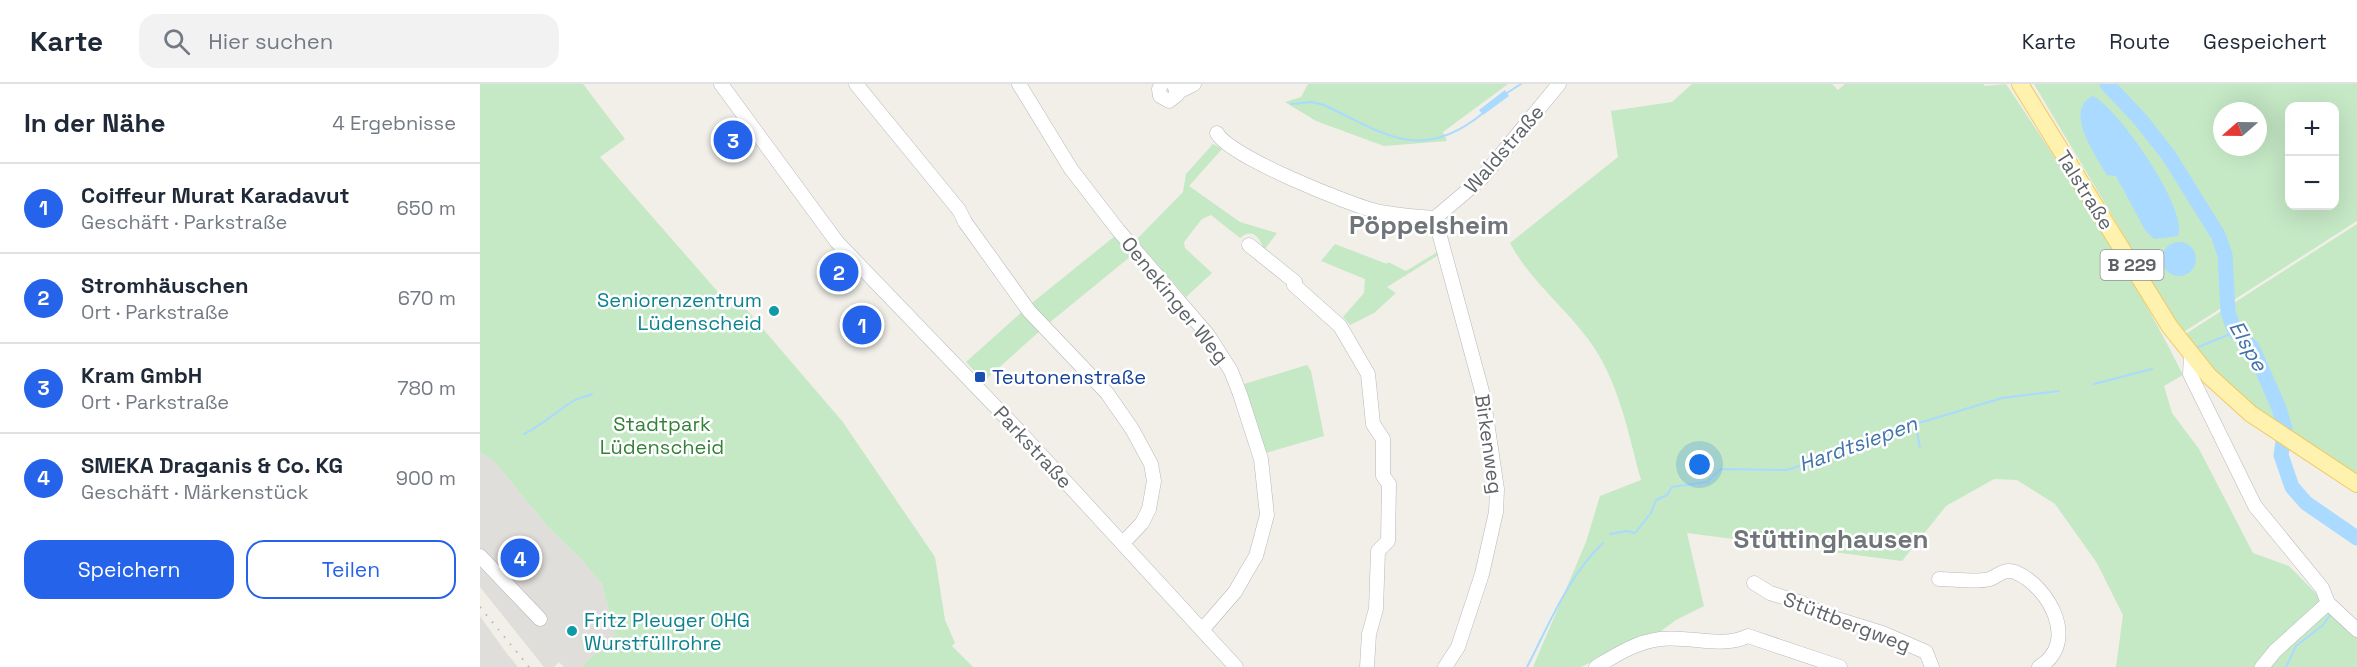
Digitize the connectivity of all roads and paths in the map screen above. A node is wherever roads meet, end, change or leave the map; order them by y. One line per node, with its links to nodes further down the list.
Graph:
1 (721, 84): 14 (street, Parkstraße)
2 (856, 84): 14 (street)
3 (1019, 84): 20 (street, Oenekinger Weg)
4 (1162, 84): 8 (street)
5 (1194, 84): 8 (street)
6 (1559, 84): 10 (street, Waldstraße)
7 (2020, 84): 12 (main road, Talstraße / B 229)
8 (1176, 88)
9 (1217, 133): 10 (street)
10 (1435, 218): 24 (street, Birkenweg)
11 (1249, 245): 23 (street)
12 (2191, 356): 13 (main road, Talstraße / B 229); 18 (street, Talstraße)
13 (2357, 484)
14 (1123, 543): 20 (street, Parkstraße)
15 (480, 556): 19 (street)
16 (1939, 579): 28 (street)
17 (1754, 583): 27 (street, Stüttbergweg)
18 (2328, 603): 21 (street, Talstraße); 29 (street)
19 (540, 620)
20 (1202, 630): 22 (street, Parkstraße)
21 (2357, 630)
22 (1236, 667)
23 (1367, 667)
24 (1445, 667)
25 (1596, 667): 26 (street)
26 (1840, 667)
27 (1932, 667)
28 (2039, 667)
29 (2262, 667)

